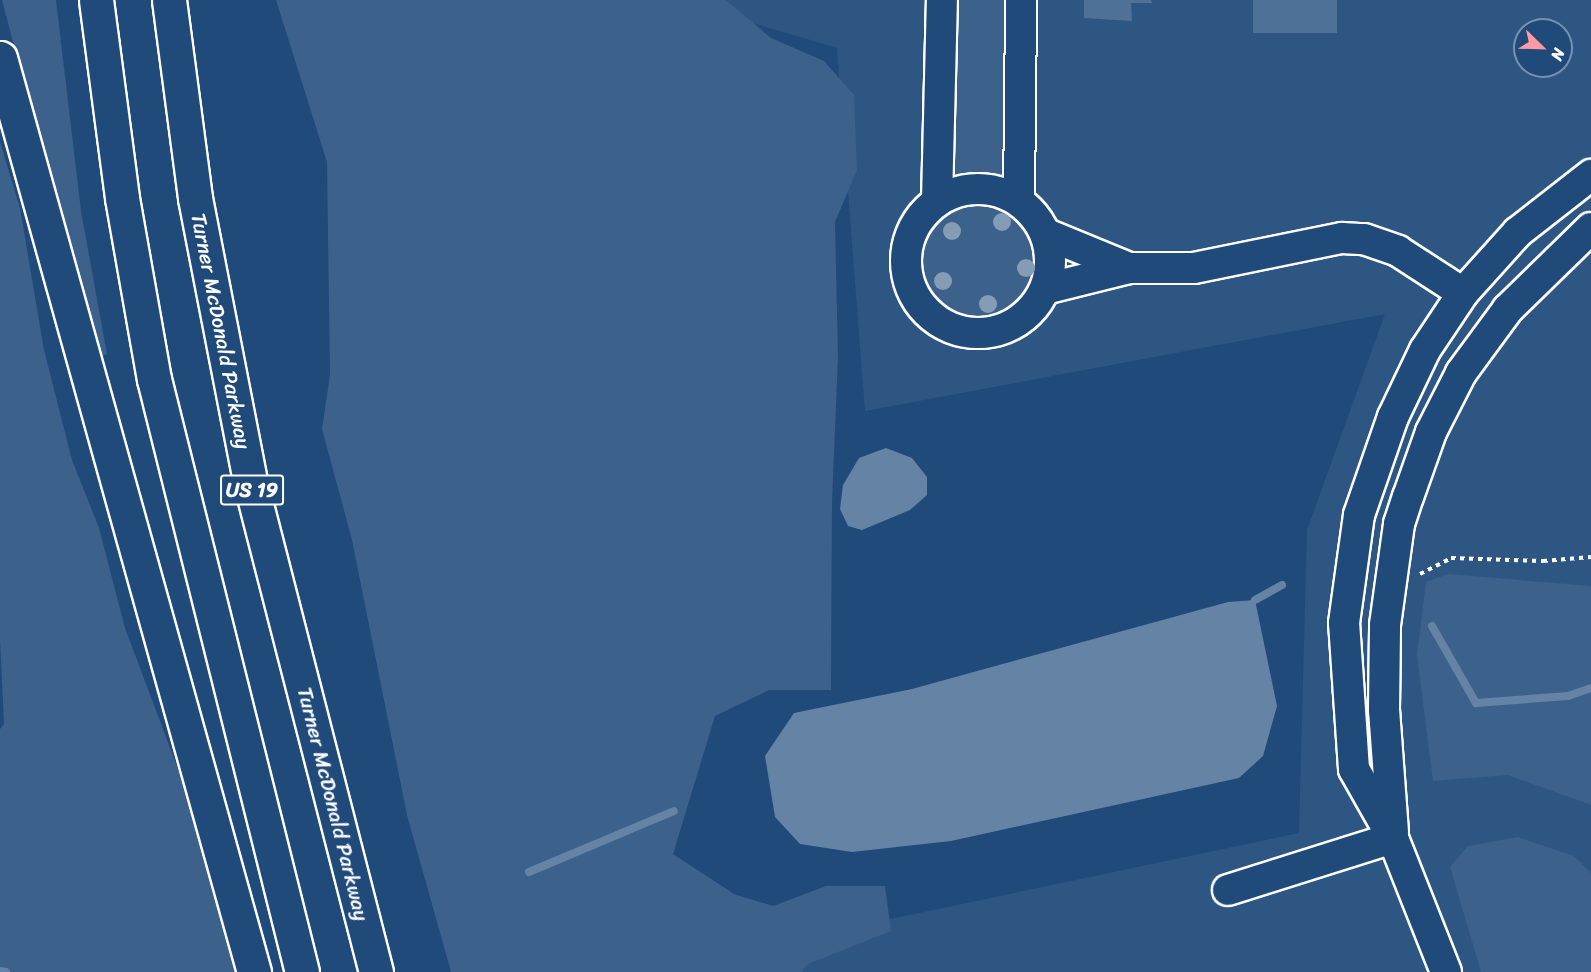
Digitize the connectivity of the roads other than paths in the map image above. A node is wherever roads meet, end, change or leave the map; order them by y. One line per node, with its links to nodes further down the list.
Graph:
1 (96, 0): 17 (highway)
2 (169, 0): 18 (highway, Turner McDonald Parkway / US 19)
3 (942, 0): 8 (street)
4 (1021, 0): 7 (street)
5 (0, 58): 16 (highway)
6 (1591, 175): 13 (street)
7 (1019, 200): 8 (street); 10 (street)
8 (937, 201): 12 (street)
9 (1591, 228): 14 (street)
10 (1046, 234): 11 (street); 12 (street)
11 (1129, 268): 12 (street); 13 (street)
12 (1045, 289)
13 (1463, 293): 14 (street)
14 (1393, 838): 15 (street); 19 (street)
15 (1228, 890)
16 (254, 972)
17 (302, 972)
18 (376, 972)
19 (1446, 972)

